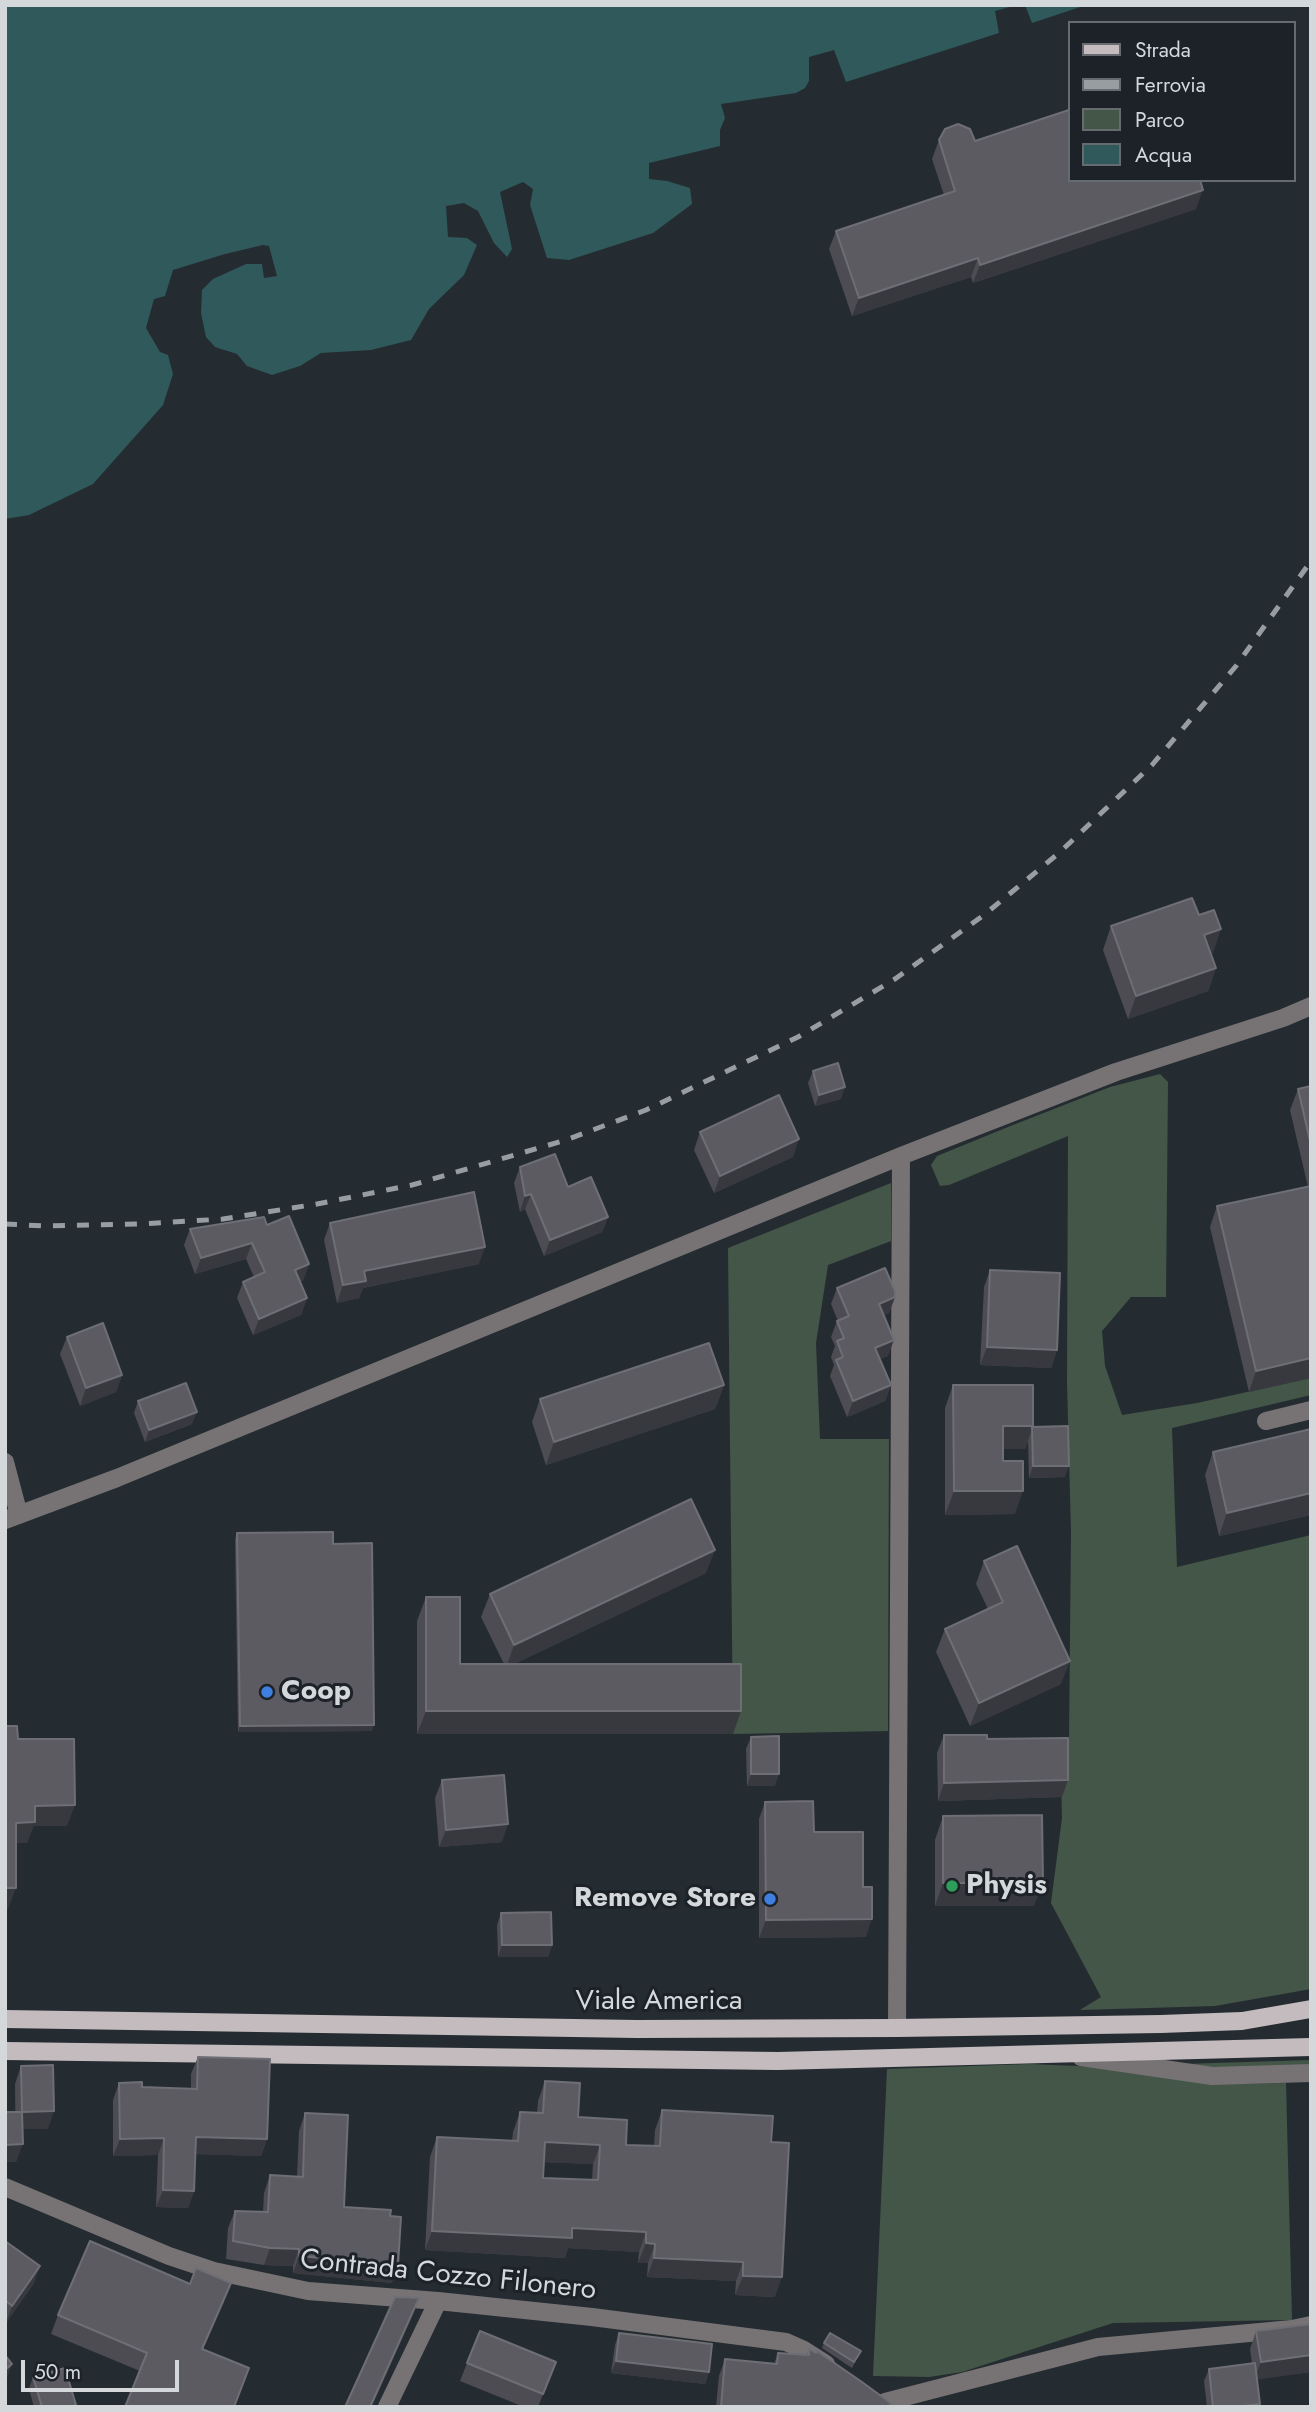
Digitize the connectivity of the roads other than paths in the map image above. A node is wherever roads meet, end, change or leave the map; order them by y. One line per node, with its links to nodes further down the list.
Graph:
1 (1311, 1006): 2 (street)
2 (901, 1156): 6 (street); 9 (street)
3 (1311, 1410): 4 (street)
4 (1266, 1421)
5 (5, 1462): 6 (street)
6 (12, 1518)
7 (1311, 2009): 9 (main road, Viale America)
8 (5, 2019): 9 (main road, Viale America)
9 (897, 2028)
10 (1311, 2047): 12 (main road, Viale America)
11 (5, 2051): 12 (main road, Viale America)
12 (1054, 2053): 13 (street)
13 (1311, 2073)
14 (5, 2187): 15 (street, Contrada Cozzo Filonero)
15 (438, 2301): 17 (street, Contrada Cozzo Filonero); 19 (street)
16 (1311, 2325): 18 (street)
17 (839, 2372)
18 (883, 2401)
19 (387, 2407)

